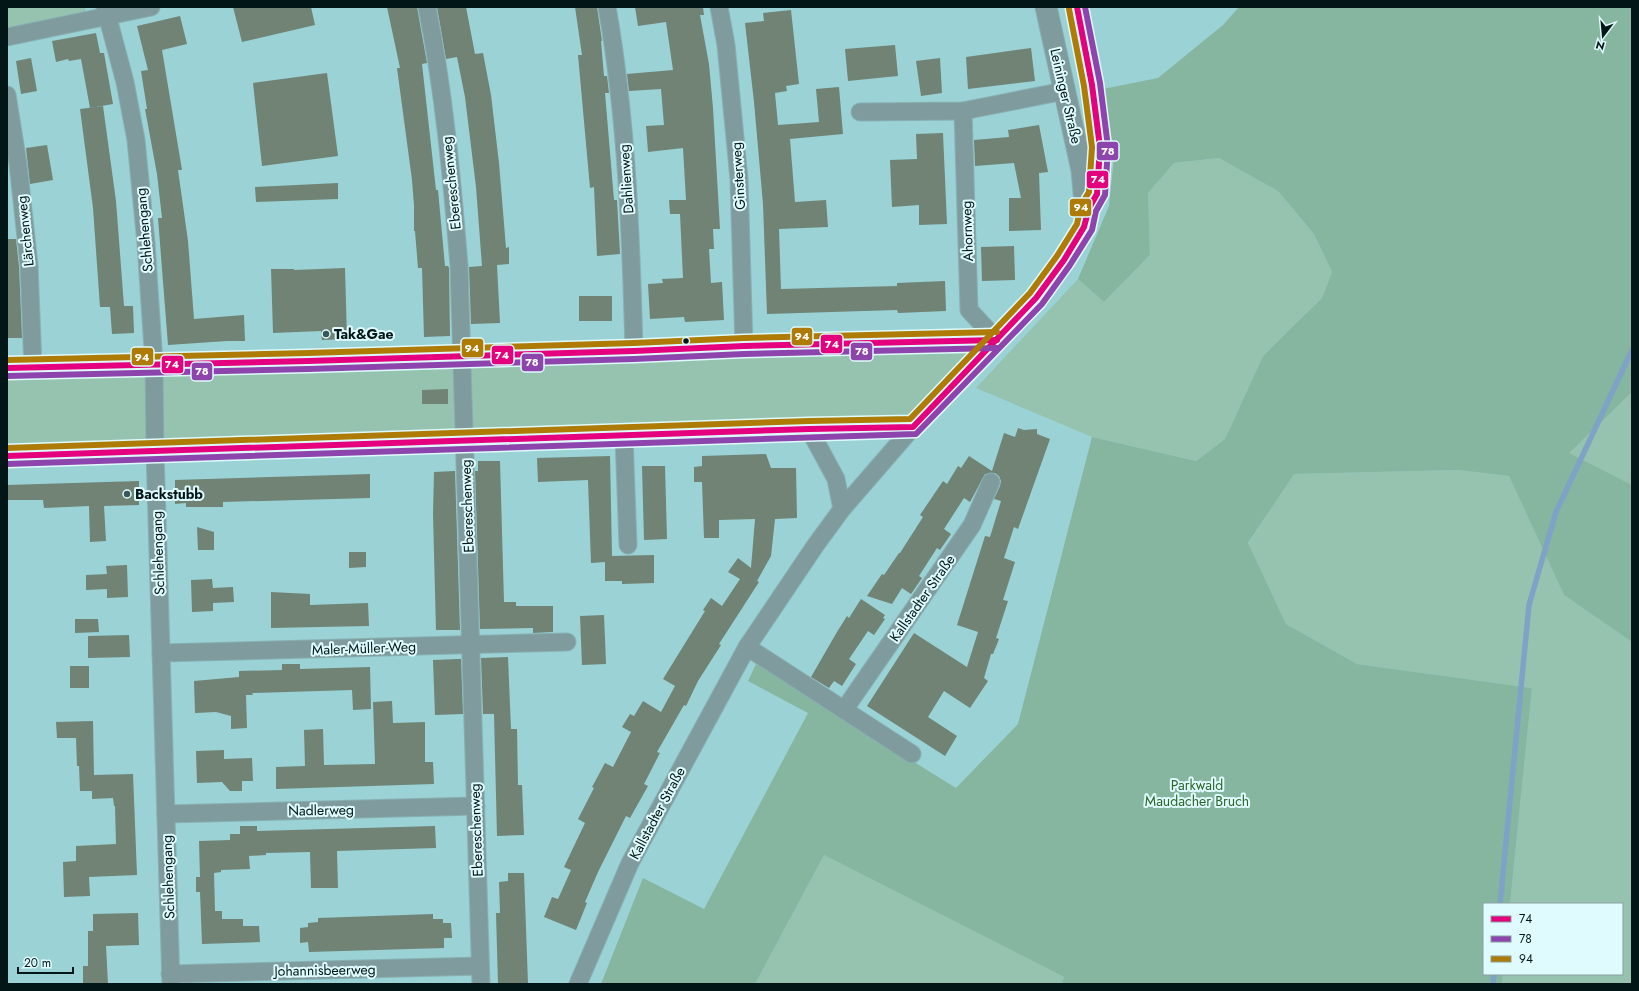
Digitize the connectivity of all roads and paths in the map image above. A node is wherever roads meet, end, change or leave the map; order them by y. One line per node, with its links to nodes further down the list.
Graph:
1 (151, 7): 7 (street)
2 (427, 7): 18 (street, Ebereschenweg)
3 (607, 7): 17 (street, Dahlienweg)
4 (719, 7): 16 (street, Ginsterweg)
5 (1046, 7): 10 (street, Leininger Straße)
6 (1077, 7): 9 (street, Leininger Straße)
7 (106, 12): 8 (street); 19 (street, Schlehengang)
8 (7, 37)
9 (1092, 85): 10 (street); 14 (street, Leininger Straße)
10 (1064, 91): 12 (street); 14 (street, Leininger Straße)
11 (7, 95): 21 (street, Lärchenweg)
12 (963, 111): 13 (street); 15 (street, Ahornweg)
13 (860, 112)
14 (1090, 208): 15 (street, Leininger Straße)
15 (997, 340): 16 (street); 22 (street, Leininger Straße)
16 (744, 346): 17 (street)
17 (634, 351): 18 (street)
18 (462, 356): 19 (street); 25 (street, Ebereschenweg)
19 (154, 364): 21 (street); 26 (street, Schlehengang)
20 (7, 368): 21 (street)
21 (33, 368)
22 (913, 427): 23 (street); 29 (street, Kallstadter Straße)
23 (809, 429): 24 (street); 29 (street)
24 (624, 436): 25 (street); 30 (street)
25 (464, 440): 26 (street); 32 (street, Ebereschenweg)
26 (155, 452): 27 (street); 34 (street, Schlehengang)
27 (7, 456)
28 (990, 482): 35 (street, Kallstadter Straße)
29 (842, 509): 33 (street, Kallstadter Straße)
30 (628, 545)
31 (567, 642): 32 (street, Maler-Müller-Weg)
32 (471, 645): 34 (street, Maler-Müller-Weg); 37 (street, Ebereschenweg)
33 (747, 647): 35 (street); 42 (street, Kallstadter Straße)
34 (162, 653): 38 (street, Schlehengang)
35 (844, 710): 36 (street)
36 (912, 754)
37 (476, 806): 38 (street, Nadlerweg); 39 (street, Ebereschenweg)
38 (166, 814): 40 (street, Schlehengang)
39 (480, 966): 40 (street, Johannisbeerweg); 41 (street, Ebereschenweg)
40 (171, 979)
41 (481, 984)
42 (578, 984)

